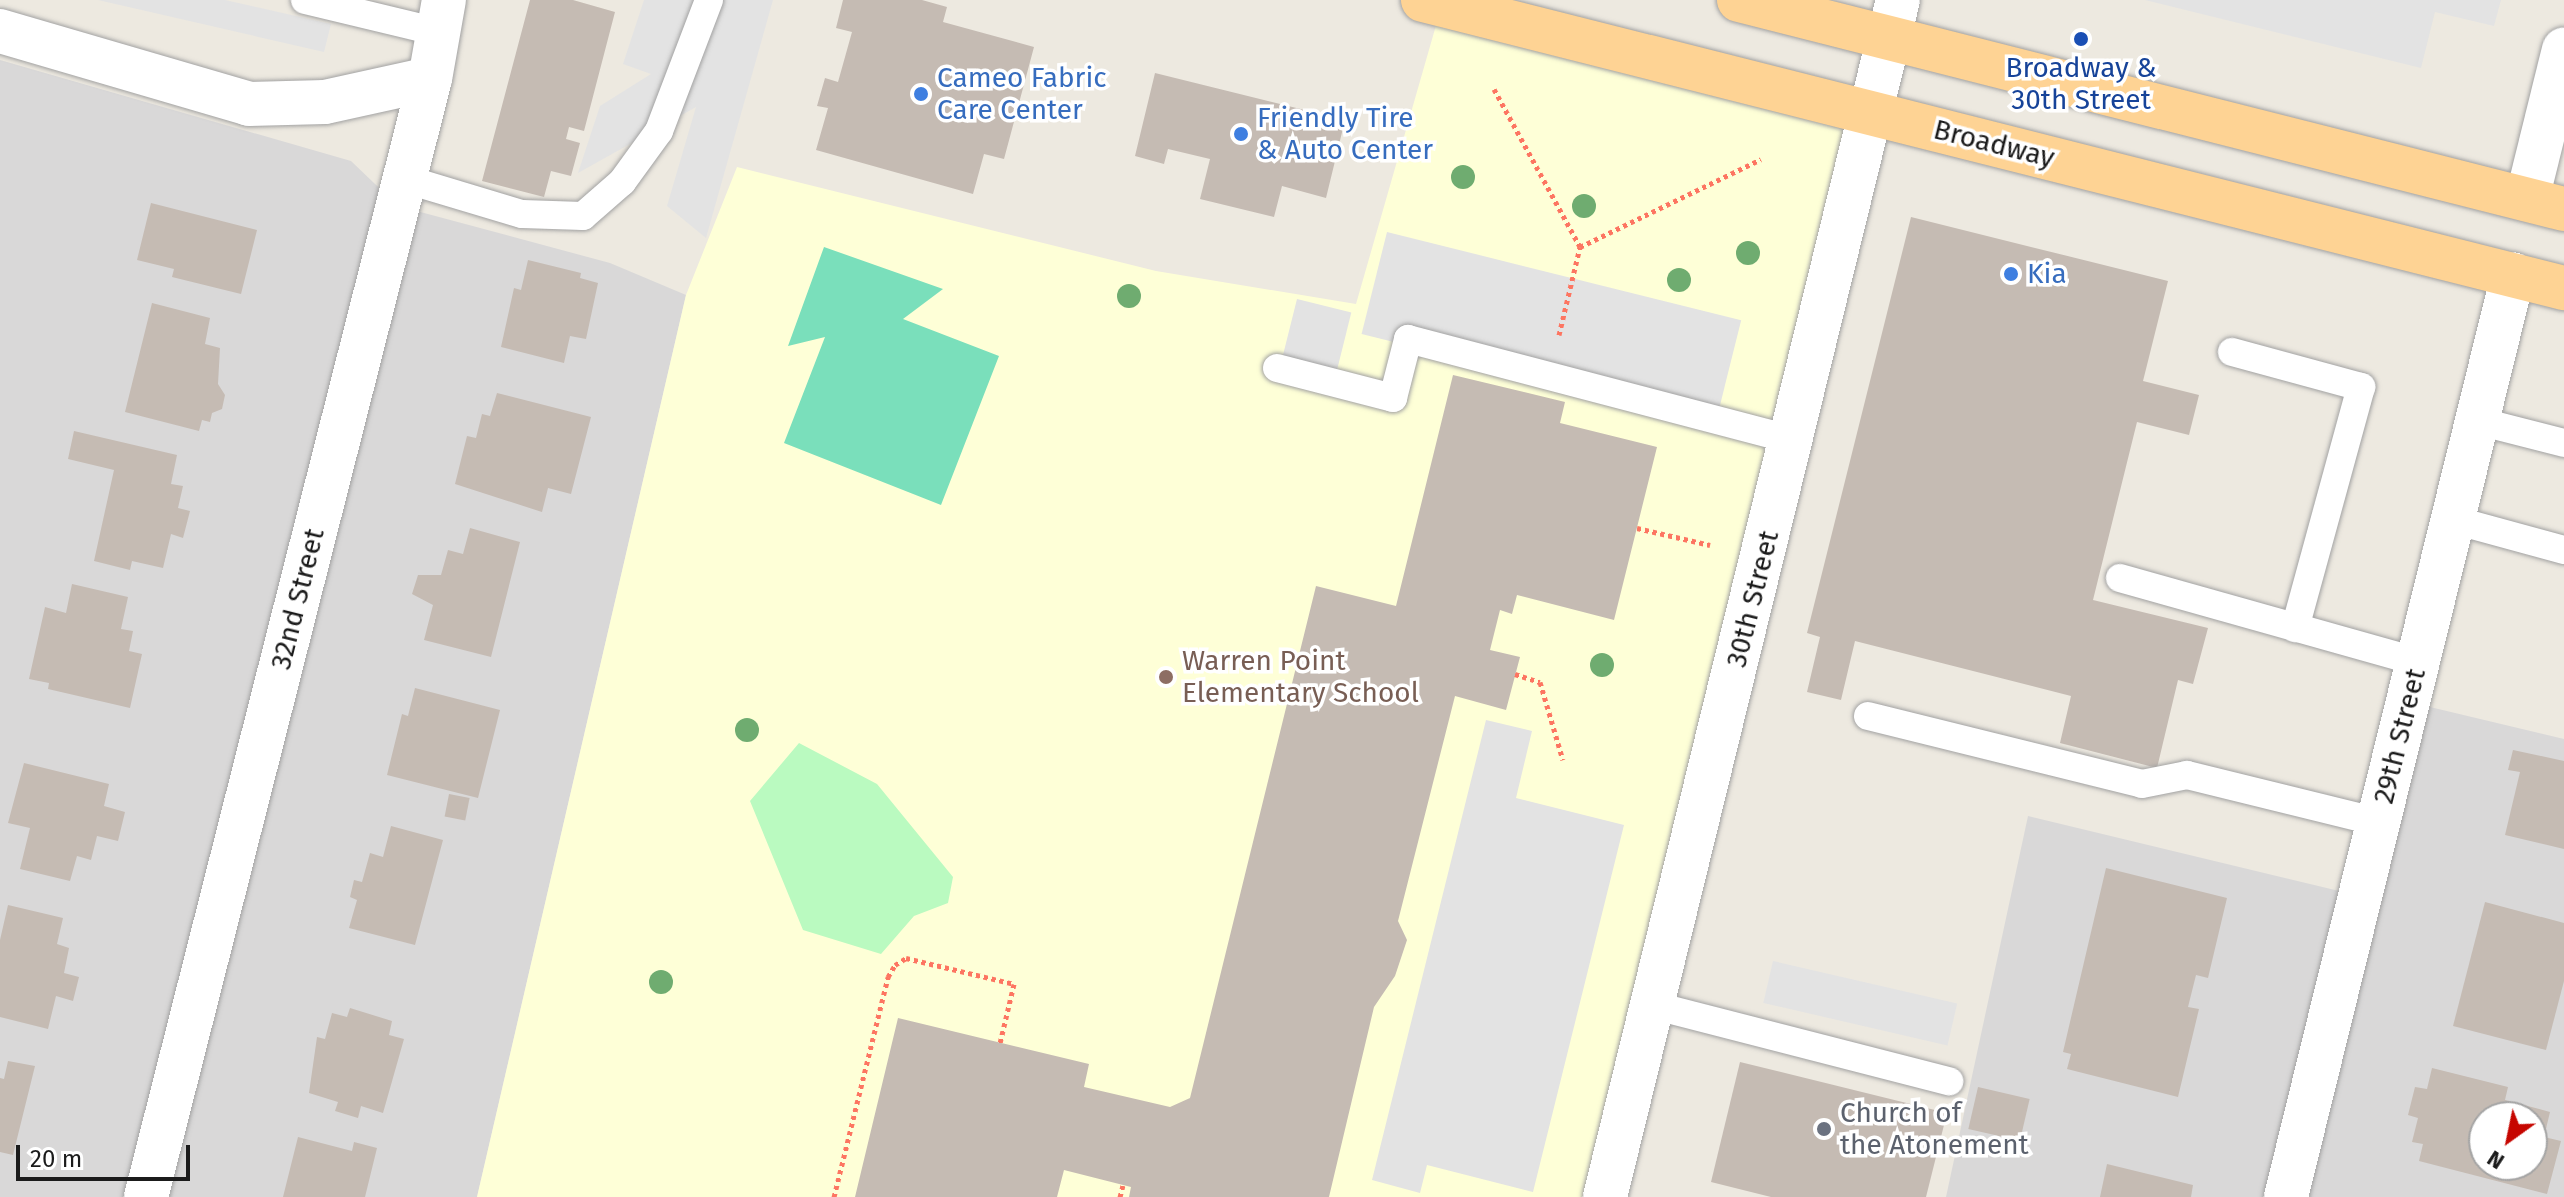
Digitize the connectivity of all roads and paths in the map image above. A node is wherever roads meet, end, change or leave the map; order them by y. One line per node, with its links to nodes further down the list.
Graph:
1 (305, 0): 5 (lane)
2 (709, 0): 13 (lane)
3 (1423, 0): 11 (main road, Broadway)
4 (1739, 0): 6 (main road)
5 (441, 16): 9 (street, 32nd Street)
6 (1893, 20): 11 (street, 30th Street); 14 (main road)
7 (2, 33): 9 (street)
8 (2564, 49): 14 (street)
9 (430, 79): 13 (street, 32nd Street)
10 (1494, 89): 15 (path)
11 (1873, 114): 16 (main road, Broadway); 22 (street, 30th Street)
12 (1761, 159): 15 (path)
13 (405, 179): 39 (street, 32nd Street)
14 (2546, 204)
15 (1580, 247): 20 (path)
16 (2513, 275): 17 (main road, Broadway); 21 (street, 29th Street)
17 (2564, 288)
18 (2232, 352): 29 (lane)
19 (1277, 368): 20 (lane)
20 (1549, 376): 22 (lane)
21 (2478, 421): 23 (lane); 24 (street, 29th Street)
22 (1792, 440): 27 (street, 30th Street)
23 (2564, 443)
24 (2454, 520): 26 (lane); 30 (street, 29th Street)
25 (1637, 528): 27 (path)
26 (2564, 550)
27 (1763, 559): 35 (street, 30th Street)
28 (2120, 578): 29 (lane)
29 (2295, 628): 30 (lane)
30 (2419, 662): 34 (street, 29th Street)
31 (1515, 674): 33 (path)
32 (1868, 716): 34 (lane)
33 (1563, 760)
34 (2379, 822): 43 (street, 29th Street)
35 (1652, 1005): 37 (lane); 42 (street, 30th Street)
36 (1000, 1043): 40 (path)
37 (1949, 1081)
38 (1123, 1185): 41 (path)
39 (146, 1197)
40 (834, 1197)
41 (1120, 1197)
42 (1605, 1197)
43 (2286, 1197)

